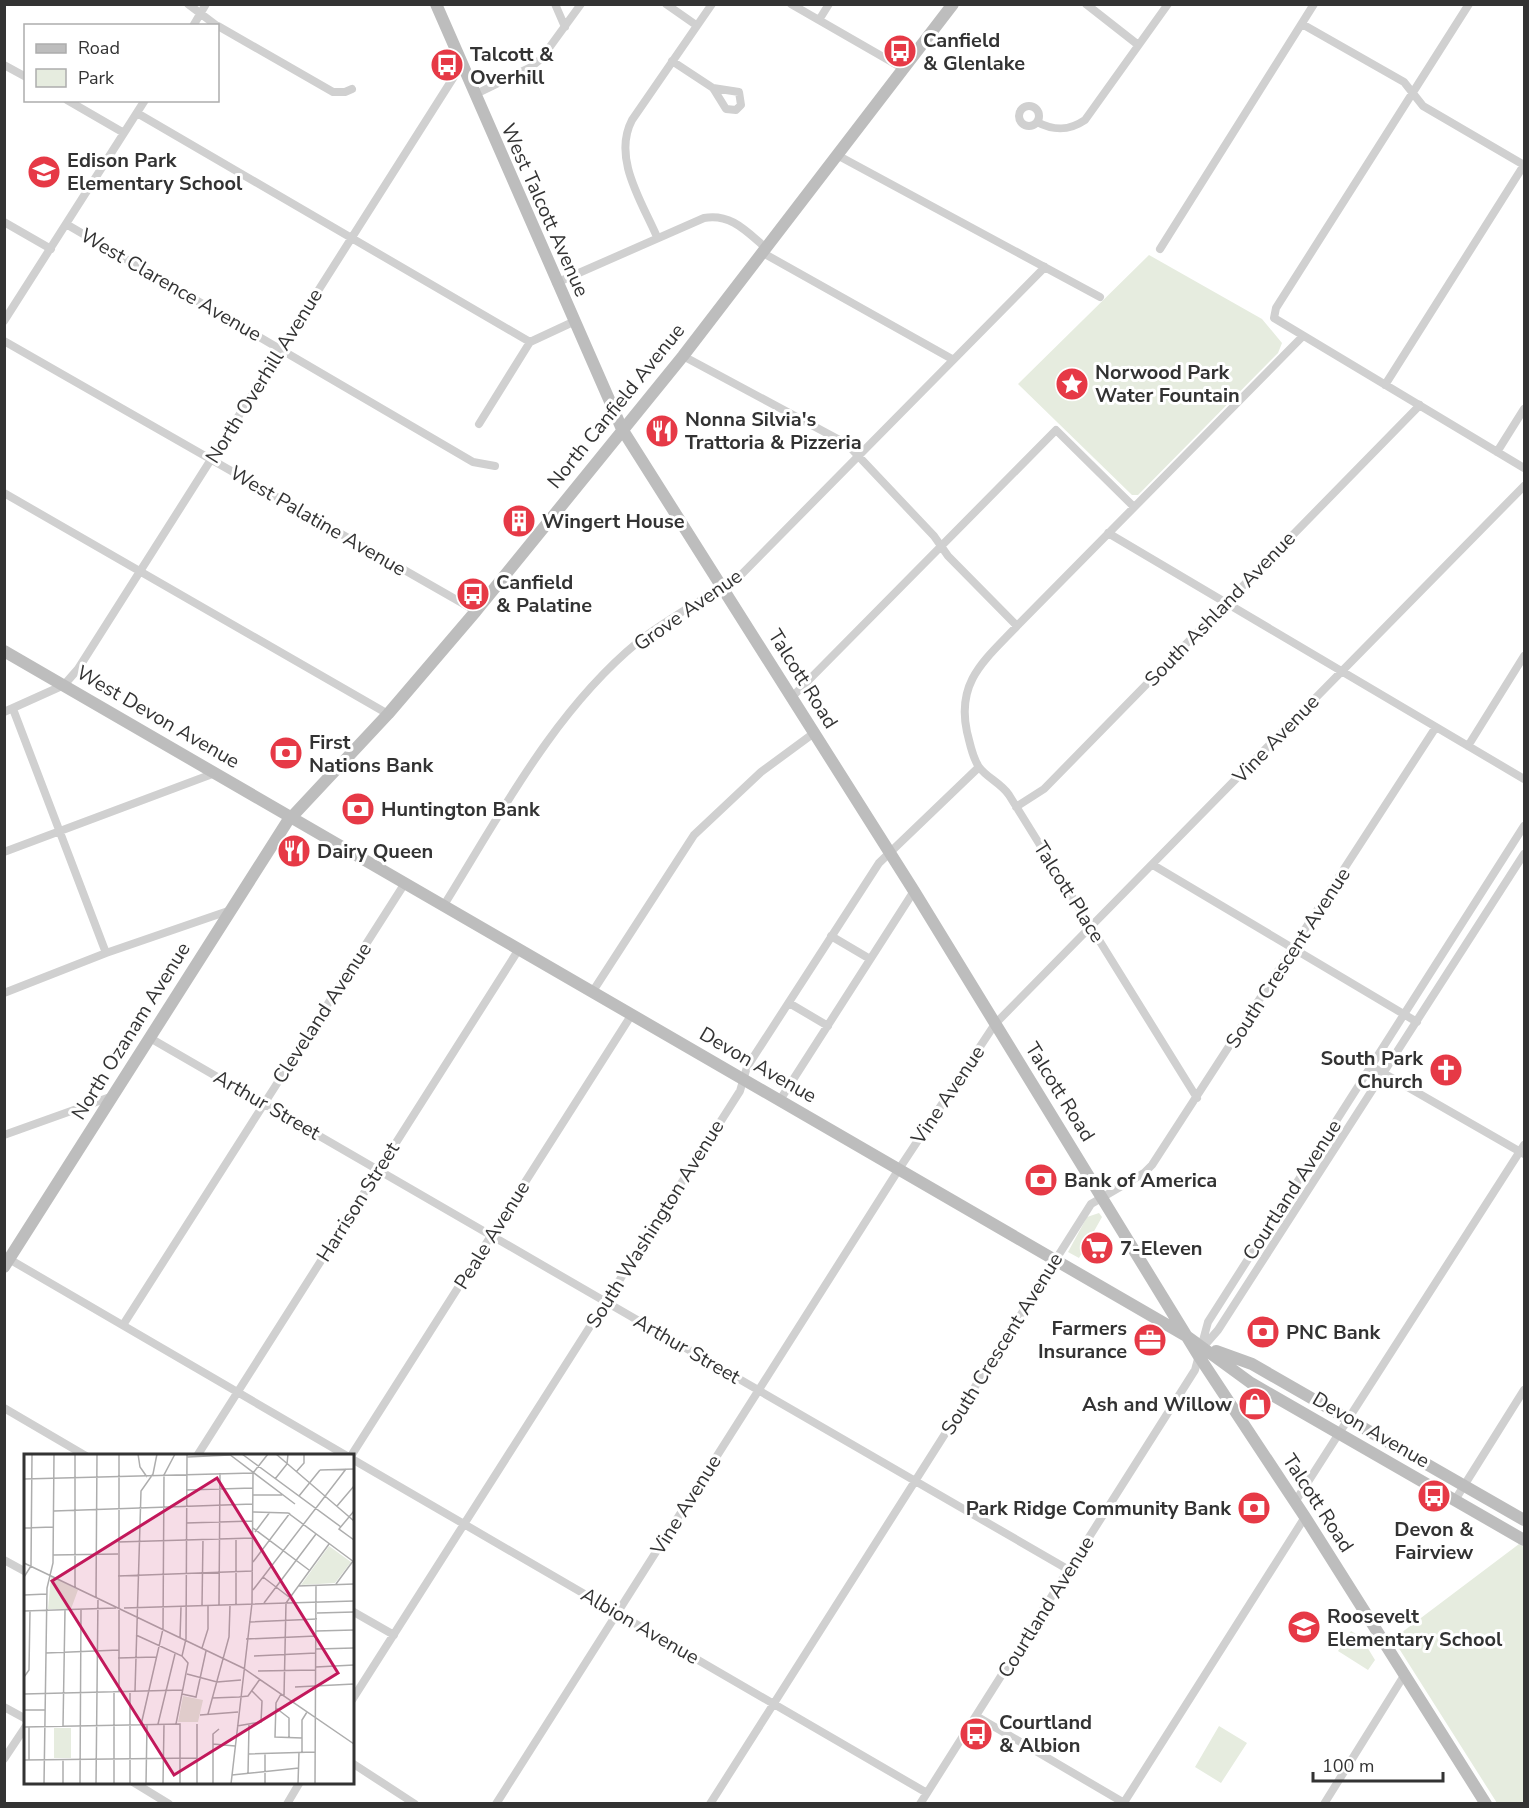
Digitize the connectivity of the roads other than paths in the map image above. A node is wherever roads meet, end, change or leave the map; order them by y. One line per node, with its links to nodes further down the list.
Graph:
1 (188, 4): 14 (street)
2 (436, 4): 24 (street, West Talcott Avenue)
3 (555, 4): 21 (street)
4 (581, 4): 21 (street)
5 (666, 4): 19 (street)
6 (712, 4): 19 (street)
7 (791, 4): 15 (street)
8 (829, 4): 15 (street)
9 (953, 4): 26 (street, North Canfield Avenue)
10 (1086, 4): 22 (street)
11 (1168, 4): 22 (street)
12 (1314, 4): 18 (street)
13 (1469, 4): 30 (street)
14 (204, 8): 16 (street); 17 (street)
15 (819, 20): 26 (street)
16 (194, 24)
17 (216, 24)
18 (1302, 24): 30 (street); 44 (street)
19 (696, 25): 23 (street)
20 (219, 27): 28 (street)
21 (565, 27): 31 (street)
22 (1137, 44): 35 (street)
23 (672, 60): 29 (street); 42 (street)
24 (462, 64): 31 (street, West Talcott Avenue); 41 (street, North Overhill Avenue)
25 (4, 65): 27 (street)
26 (904, 69): 37 (street, North Canfield Avenue)
27 (24, 76)
28 (352, 88)
29 (713, 88)
30 (1413, 94): 38 (street); 51 (street)
31 (474, 95): 47 (street, West Talcott Avenue)
32 (70, 102): 36 (street)
33 (144, 102): 34 (street)
34 (137, 114): 36 (street); 41 (street)
35 (1037, 122)
36 (124, 134): 40 (street)
37 (837, 155): 45 (street, North Canfield Avenue); 46 (street)
38 (1524, 165): 57 (street)
39 (4, 222): 43 (street, West Clarence Avenue)
40 (66, 224): 43 (street); 54 (street, West Clarence Avenue)
41 (352, 237): 53 (street); 54 (street, North Overhill Avenue)
42 (657, 237): 45 (street); 47 (street)
43 (51, 249): 49 (street)
44 (1160, 249)
45 (764, 250): 55 (street, North Canfield Avenue); 56 (street)
46 (1045, 267): 48 (street); 56 (street, Grove Avenue)
47 (556, 283): 50 (street, West Talcott Avenue)
48 (1100, 297)
49 (4, 321)
50 (573, 322): 53 (street); 61 (street, West Talcott Avenue)
51 (1303, 336): 57 (street); 69 (street)
52 (4, 341): 64 (street, West Palatine Avenue)
53 (530, 342): 60 (street)
54 (281, 348): 64 (street, North Overhill Avenue); 65 (street, West Clarence Avenue)
55 (683, 356): 61 (street, North Canfield Avenue); 63 (street)
56 (952, 359): 63 (street, Grove Avenue)
57 (1385, 385): 58 (street)
58 (1420, 405): 62 (street); 74 (street, South Ashland Avenue)
59 (1524, 409): 62 (street)
60 (479, 424)
61 (622, 429): 73 (street, Talcott Road); 75 (street, North Canfield Avenue)
62 (1497, 452): 66 (street)
63 (856, 456): 71 (street); 73 (street, Grove Avenue)
64 (211, 460): 72 (street, North Overhill Avenue); 75 (street, West Palatine Avenue)
65 (495, 466)
66 (1524, 468)
67 (1524, 486): 79 (street, Vine Avenue)
68 (4, 493): 72 (street)
69 (1134, 507): 70 (street); 71 (street)
70 (1108, 533): 74 (street); 76 (street)
71 (941, 545): 76 (street); 81 (street)
72 (140, 571): 80 (street, North Overhill Avenue); 83 (street)
73 (722, 587): 81 (street, Talcott Road); 100 (street, Grove Avenue)
74 (1227, 603): 79 (street); 90 (street, South Ashland Avenue)
75 (476, 611): 83 (street, North Canfield Avenue)
76 (1017, 626): 87 (street)
77 (4, 651): 80 (street, West Devon Avenue)
78 (1524, 656): 86 (street)
79 (1342, 672): 84 (street); 97 (street, Vine Avenue)
80 (64, 685): 82 (street); 88 (street, West Devon Avenue)
81 (792, 697): 85 (street, Talcott Road)
82 (9, 710): 93 (street)
83 (388, 714): 91 (street, North Canfield Avenue)
84 (1436, 727): 86 (street); 105 (street, South Crescent Avenue)
85 (814, 733): 95 (street, Talcott Road); 108 (street)
86 (1468, 746): 89 (street)
87 (979, 767): 90 (street, Talcott Place); 95 (street, South Washington Avenue)
88 (215, 773): 91 (street, West Devon Avenue); 93 (street)
89 (1524, 779)
90 (1016, 807): 102 (street, Talcott Place)
91 (292, 817): 98 (street, Devon Avenue); 101 (street, North Ozanam Avenue)
92 (1524, 826): 112 (street, Courtland Avenue)
93 (59, 831): 94 (street); 106 (street)
94 (4, 852)
95 (889, 853): 99 (street, Talcott Road); 103 (street, South Washington Avenue)
96 (1524, 854): 113 (street, Courtland Avenue)
97 (1154, 865): 102 (street, Vine Avenue); 105 (street)
98 (405, 883): 100 (street, Devon Avenue); 123 (street, Cleveland Avenue)
99 (914, 891): 107 (street); 114 (street, Talcott Road)
100 (444, 905): 104 (street, Devon Avenue)
101 (232, 909): 106 (street); 116 (street, North Ozanam Avenue)
102 (1091, 928): 114 (street, Vine Avenue); 121 (street, Talcott Place)
103 (831, 936): 107 (street); 110 (street, South Washington Avenue)
104 (519, 949): 108 (street, Devon Avenue); 127 (street, Harrison Street)
105 (1294, 949): 112 (street); 121 (street, South Crescent Avenue)
106 (106, 953): 109 (street)
107 (870, 959): 115 (street)
108 (593, 991): 111 (street, Devon Avenue)
109 (4, 993)
110 (789, 1003): 115 (street); 119 (street, South Washington Avenue)
111 (632, 1014): 119 (street, Devon Avenue); 129 (street, Peale Avenue)
112 (1404, 1014): 113 (street); 117 (street, Courtland Avenue)
113 (1417, 1022): 118 (street, Courtland Avenue)
114 (995, 1024): 126 (street, Vine Avenue); 128 (street, Talcott Road)
115 (828, 1026): 122 (street)
116 (150, 1038): 120 (street, North Ozanam Avenue); 123 (street, Arthur Street)
117 (1371, 1066): 118 (street); 135 (street, Courtland Avenue)
118 (1383, 1073): 125 (street); 135 (street, Courtland Avenue)
119 (743, 1079): 122 (street, Devon Avenue); 132 (street, South Washington Avenue)
120 (113, 1096): 124 (street); 131 (street, North Ozanam Avenue)
121 (1197, 1098): 128 (street, South Crescent Avenue)
122 (780, 1100): 126 (street, Devon Avenue)
123 (264, 1104): 127 (street, Arthur Street); 133 (street, Cleveland Avenue)
124 (4, 1136)
125 (1523, 1150): 140 (street)
126 (899, 1169): 130 (street, Devon Avenue); 136 (street, Vine Avenue)
127 (379, 1170): 129 (street, Arthur Street); 138 (street, Harrison Street)
128 (1103, 1198): 130 (street, South Crescent Avenue); 134 (street, Talcott Road)
129 (492, 1235): 132 (street, Arthur Street); 145 (street, Peale Avenue)
130 (1055, 1260): 134 (street, Devon Avenue); 147 (street, South Crescent Avenue)
131 (7, 1263): 133 (street, Albion Avenue)
132 (606, 1302): 136 (street, Arthur Street); 153 (street, South Washington Avenue)
133 (123, 1325): 138 (street, Albion Avenue)
134 (1188, 1337): 135 (street, Devon Avenue)
135 (1202, 1352): 140 (street, Devon Avenue); 141 (street, Devon Avenue); 150 (street, Talcott Road); 156 (street, Courtland Avenue)
136 (759, 1390): 147 (street, Arthur Street); 159 (street, Vine Avenue)
137 (1524, 1390): 148 (street)
138 (238, 1392): 143 (street, Harrison Street); 144 (street, Albion Avenue)
139 (4, 1408): 142 (street)
140 (1349, 1420): 141 (street); 148 (street, Devon Avenue)
141 (1340, 1434): 149 (street, Devon Avenue); 150 (street)
142 (84, 1454)
143 (198, 1454)
144 (345, 1454)
145 (352, 1454)
146 (354, 1459): 153 (street, Albion Avenue)
147 (915, 1480): 156 (street, Arthur Street); 163 (street, South Crescent Avenue)
148 (1464, 1485): 149 (street); 152 (street, Devon Avenue)
149 (1455, 1500): 154 (street, Devon Avenue)
150 (1295, 1502): 151 (street, Talcott Road)
151 (1305, 1517): 161 (street, Talcott Road); 179 (street)
152 (1524, 1520)
153 (464, 1524): 159 (street, Albion Avenue); 160 (street, South Washington Avenue)
154 (1524, 1540)
155 (4, 1560): 157 (street)
156 (1069, 1570): 165 (street, Courtland Avenue)
157 (24, 1571)
158 (354, 1612): 160 (street)
159 (618, 1613): 163 (street, Albion Avenue); 176 (street, Vine Avenue)
160 (394, 1635): 162 (street, South Washington Avenue)
161 (1405, 1674): 180 (street); 181 (street, Talcott Road)
162 (354, 1697)
163 (773, 1703): 172 (street, Albion Avenue); 177 (street, South Crescent Avenue)
164 (4, 1707): 166 (street)
165 (976, 1716): 172 (street, Courtland Avenue); 179 (street)
166 (24, 1718)
167 (24, 1729): 168 (street)
168 (4, 1759)
169 (354, 1764): 175 (street)
170 (136, 1784): 173 (street)
171 (299, 1784): 174 (street)
172 (927, 1792): 178 (street, Courtland Avenue)
173 (169, 1803)
174 (287, 1803)
175 (415, 1803)
176 (495, 1803)
177 (710, 1803)
178 (921, 1803)
179 (1124, 1803)
180 (1324, 1803)
181 (1486, 1803)

